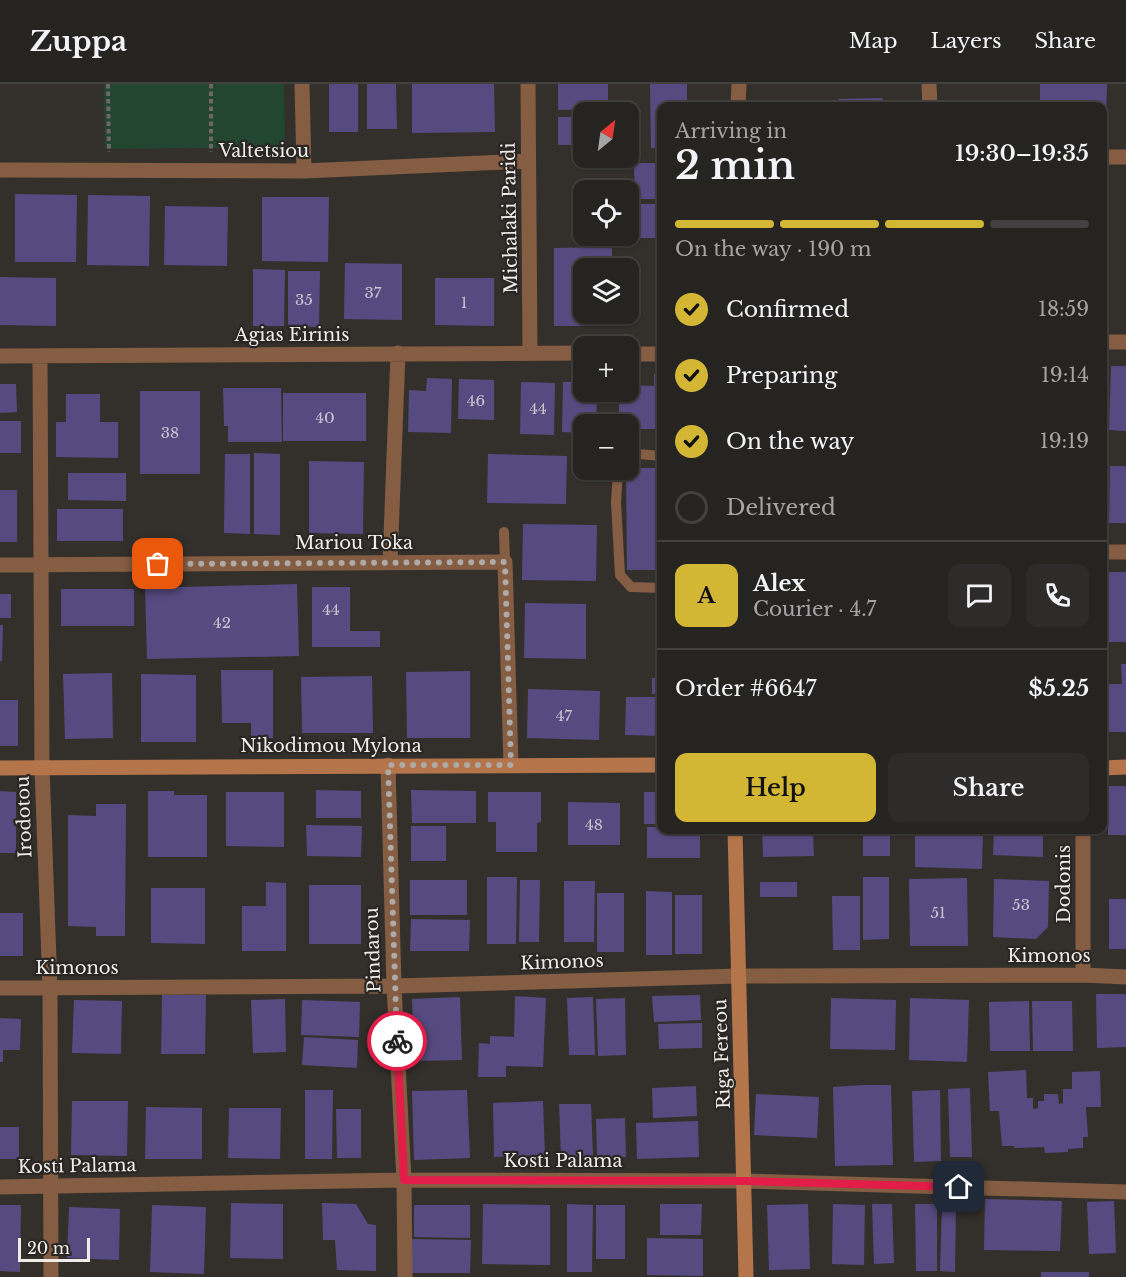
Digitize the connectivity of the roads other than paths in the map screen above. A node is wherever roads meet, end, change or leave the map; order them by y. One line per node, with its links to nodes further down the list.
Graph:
1 (302, 84): 11 (street)
2 (528, 84): 9 (street, Michalaki Paridi)
3 (739, 84): 5 (street)
4 (929, 84): 6 (street)
5 (738, 102)
6 (930, 102)
7 (1107, 157): 8 (street)
8 (1126, 157)
9 (528, 161): 11 (street, Valtetsiou); 14 (street, Michalaki Paridi)
10 (0, 170): 11 (street, Valtetsiou)
11 (304, 171)
12 (1107, 342): 13 (street)
13 (1126, 342)
14 (531, 352): 15 (street, Agias Eirinis); 16 (street, Agias Eirinis)
15 (398, 353): 20 (street, Agias Eirinis); 27 (street)
16 (573, 353)
17 (639, 354): 18 (street)
18 (657, 354)
19 (0, 356): 20 (street, Agias Eirinis)
20 (40, 356): 30 (street, Irodotou)
21 (639, 454): 22 (lane)
22 (657, 456)
23 (617, 480): 31 (lane)
24 (504, 532): 28 (lane)
25 (1107, 552): 26 (street)
26 (1126, 552)
27 (390, 562): 28 (street, Mariou Toka); 30 (street, Mariou Toka)
28 (505, 562): 33 (street)
29 (0, 565): 30 (street, Mariou Toka)
30 (41, 566): 37 (street, Irodotou)
31 (657, 588)
32 (388, 765): 33 (street, Nikodimou Mylona); 37 (street, Nikodimou Mylona); 44 (street, Pindarou)
33 (511, 765): 34 (street, Nikodimou Mylona)
34 (657, 765)
35 (1126, 767): 38 (street)
36 (0, 768): 37 (street, Nikodimou Mylona)
37 (42, 768): 46 (street, Irodotou)
38 (1107, 768)
39 (735, 834): 42 (street, Riga Fereou)
40 (1083, 834): 41 (street, Dodonis)
41 (1083, 975): 42 (street, Kimonos); 43 (street, Kimonos)
42 (739, 976): 44 (street, Kimonos); 48 (street, Riga Fereou)
43 (1126, 977)
44 (394, 986): 46 (street, Kimonos); 47 (street, Pindarou)
45 (0, 988): 46 (street, Kimonos)
46 (50, 988): 49 (street, Irodotou)
47 (404, 1180): 48 (street, Kosti Palama); 49 (street, Kosti Palama); 53 (street, Pindarou)
48 (744, 1181): 51 (street, Kosti Palama); 54 (street, Riga Fereou)
49 (51, 1186): 50 (street, Kosti Palama); 52 (street, Irodotou)
50 (0, 1187)
51 (1126, 1192)
52 (51, 1277)
53 (405, 1277)
54 (746, 1277)

